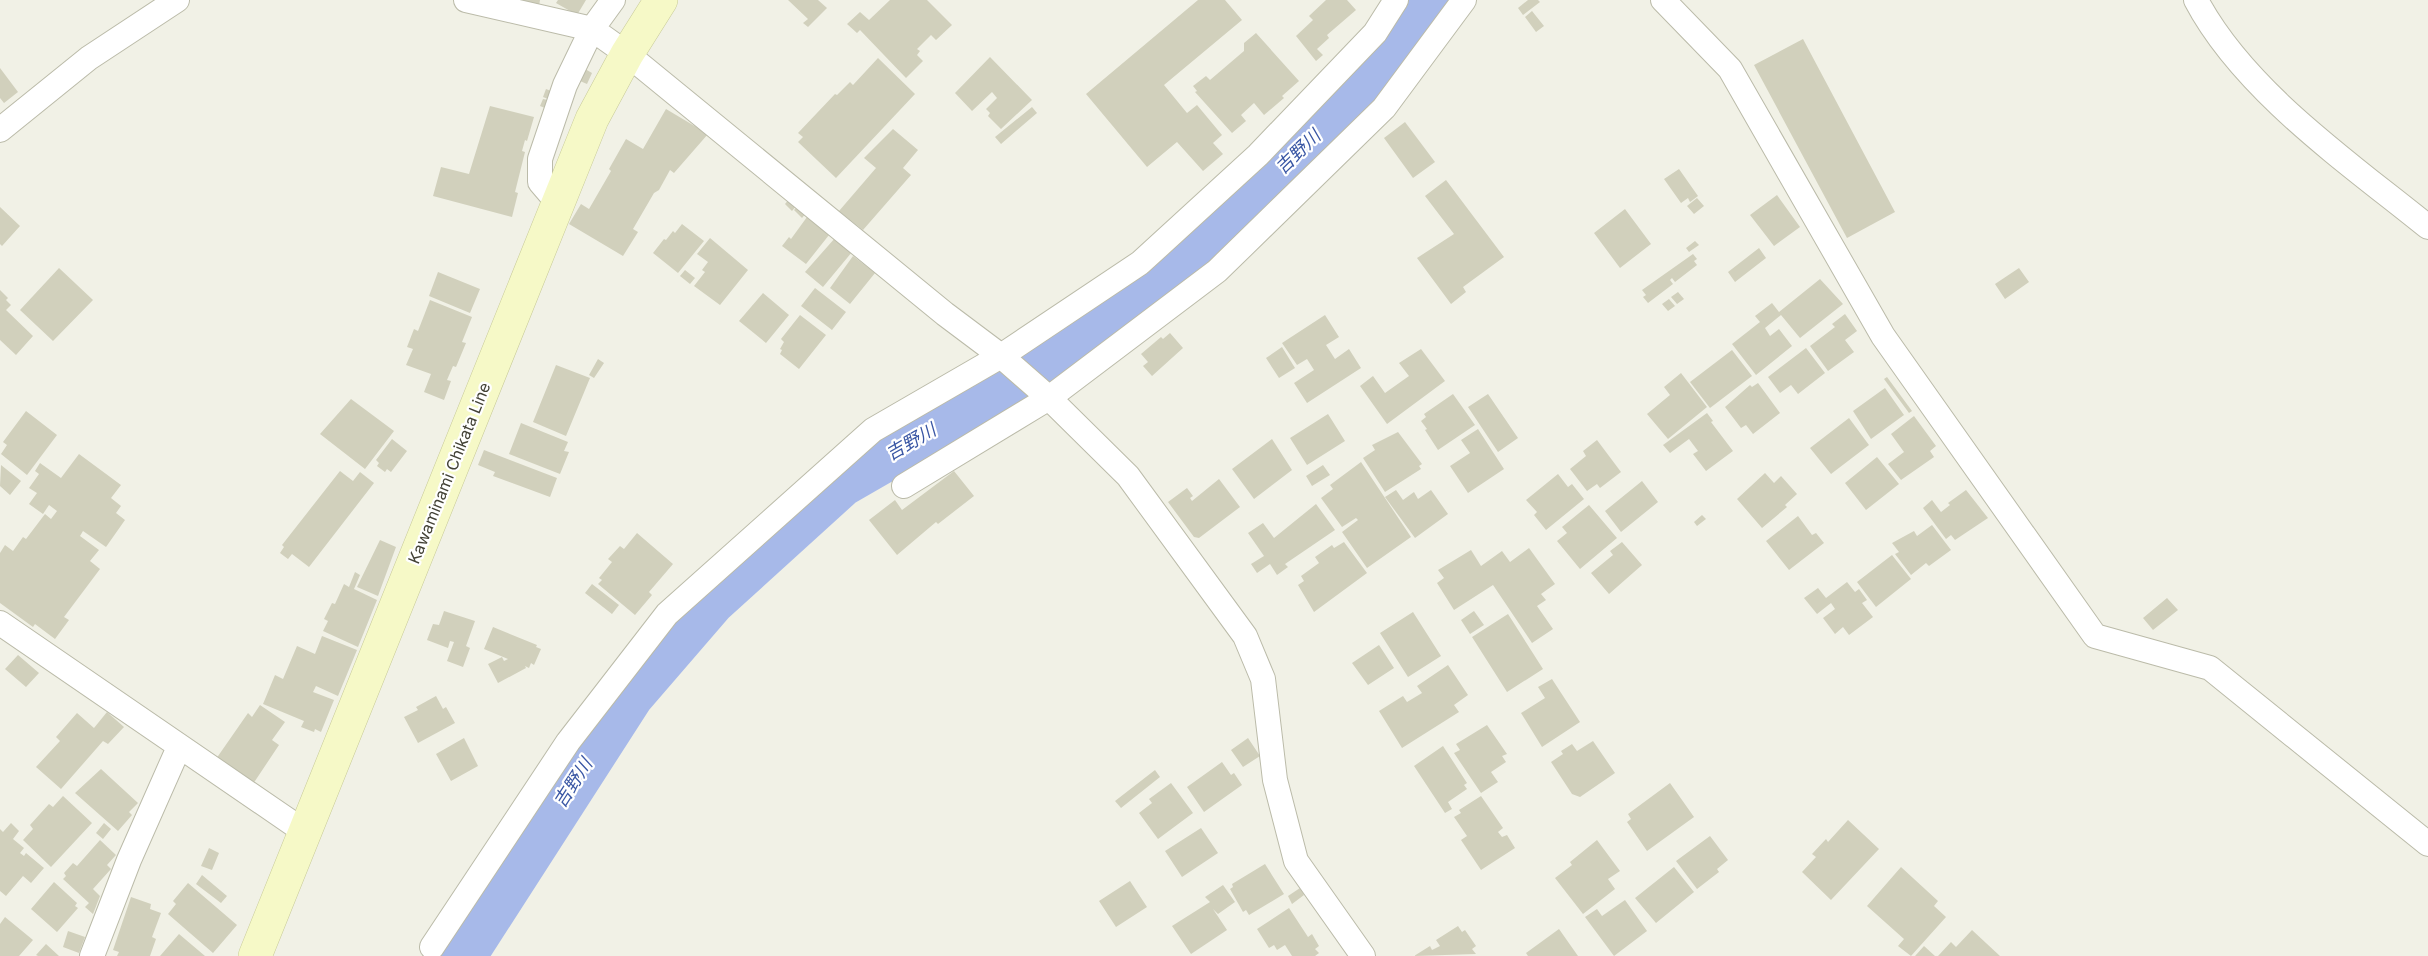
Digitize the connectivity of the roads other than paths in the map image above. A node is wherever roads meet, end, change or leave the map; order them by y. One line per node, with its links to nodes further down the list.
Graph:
1 (177, 0): 11 (street)
2 (466, 0): 9 (street)
3 (614, 0): 9 (street)
4 (661, 0): 10 (main road, Kawaminami Chikata Line)
5 (1396, 0): 14 (street)
6 (1464, 0): 15 (street)
7 (1663, 0): 20 (street)
8 (2196, 0): 13 (street)
9 (592, 29): 10 (street); 12 (street)
10 (627, 54): 12 (main road, Kawaminami Chikata Line); 14 (street)
11 (0, 130)
12 (558, 203): 19 (main road, Kawaminami Chikata Line)
13 (2428, 227)
14 (1001, 356): 15 (street); 21 (street)
15 (1049, 398): 16 (street); 24 (street)
16 (904, 486)
17 (0, 623): 18 (street)
18 (179, 747): 19 (street); 22 (street)
19 (305, 832): 23 (main road, Kawaminami Chikata Line)
20 (2428, 844)
21 (432, 947)
22 (92, 956)
23 (255, 956)
24 (1363, 956)

